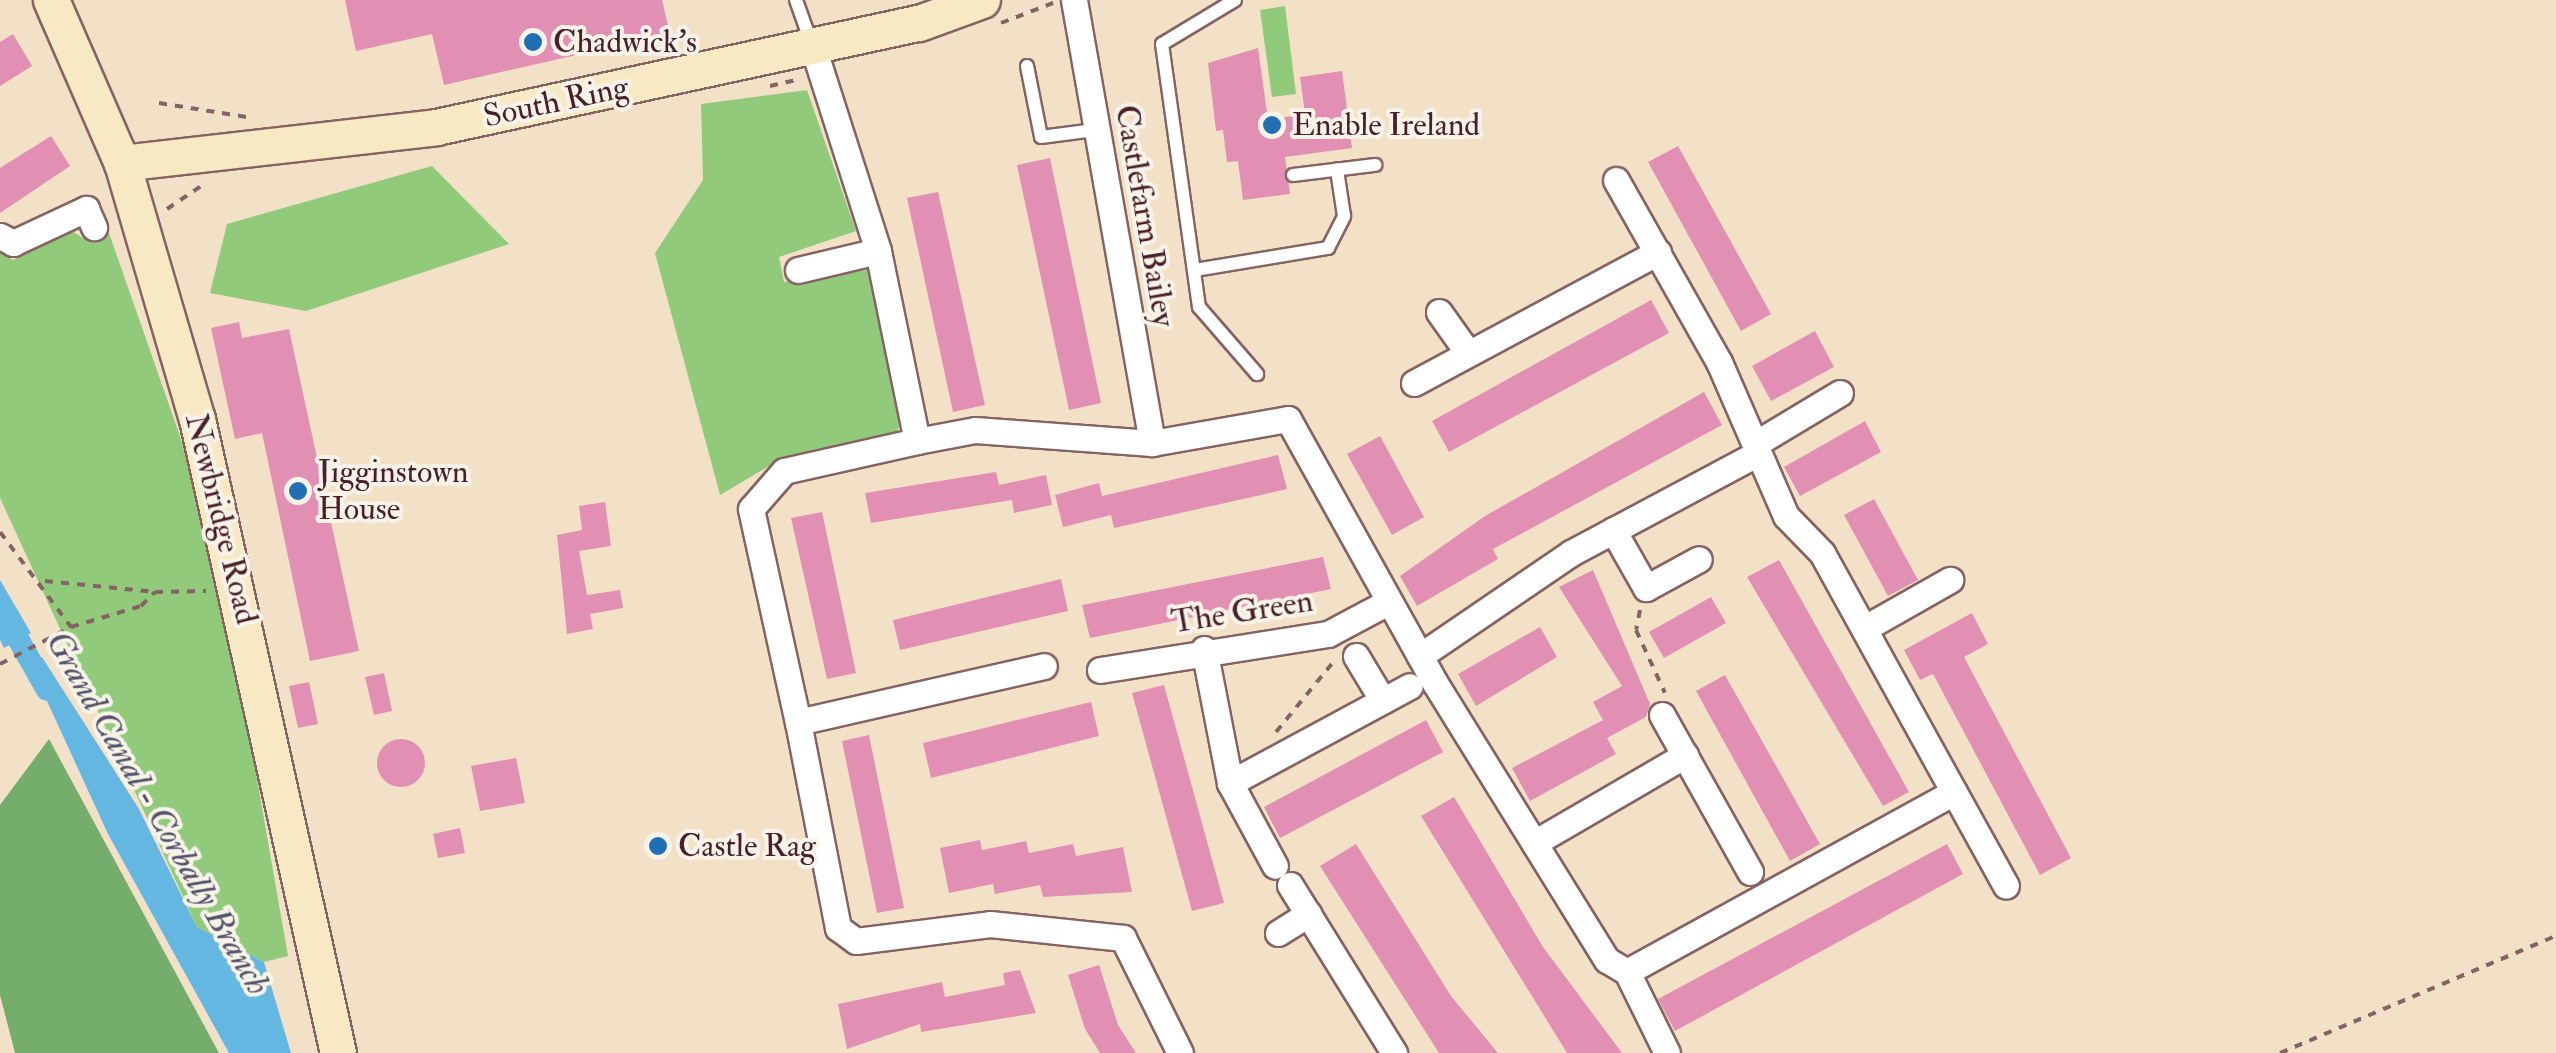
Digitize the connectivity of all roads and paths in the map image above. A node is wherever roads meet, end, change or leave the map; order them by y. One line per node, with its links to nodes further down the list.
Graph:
1 (51, 0): 9 (main road, Newbridge Road)
2 (796, 0): 6 (lane)
3 (982, 0): 6 (main road, South Ring)
4 (1074, 0): 8 (street, Castlefarm Bailey)
5 (1235, 0): 19 (lane)
6 (813, 47): 9 (main road, South Ring); 16 (street)
7 (1028, 66): 8 (lane)
8 (1095, 130): 26 (street, Castlefarm Bailey)
9 (122, 163): 33 (main road, Newbridge Road)
10 (1375, 165): 11 (lane)
11 (1338, 170): 12 (lane); 19 (lane)
12 (1293, 175)
13 (1616, 180): 17 (street)
14 (94, 227): 15 (street)
15 (0, 236)
16 (878, 251): 18 (street); 25 (street)
17 (1658, 252): 21 (street); 27 (street)
18 (798, 270)
19 (1194, 270): 22 (lane)
20 (1439, 312): 21 (street)
21 (1468, 353): 23 (street)
22 (1257, 374)
23 (1414, 383)
24 (1840, 392): 27 (street)
25 (918, 441): 26 (street); 48 (street)
26 (1152, 443): 36 (street)
27 (1757, 448): 28 (street); 38 (street)
28 (1613, 530): 34 (street); 41 (street)
29 (0, 532): 31 (path)
30 (1699, 559): 34 (street)
31 (43, 580): 35 (path); 37 (path)
32 (1950, 580): 38 (street)
33 (240, 584): 35 (path); 60 (main road, Newbridge Road)
34 (1646, 588): 47 (path)
35 (155, 592): 37 (path)
36 (1388, 602): 39 (street, The Green); 41 (street)
37 (71, 627): 42 (path)
38 (1865, 628): 52 (street)
39 (1204, 649): 44 (street, The Green); 51 (street)
40 (1351, 653): 46 (street); 50 (path)
41 (1420, 656): 53 (street)
42 (2, 664)
43 (1044, 666): 48 (street)
44 (1100, 670)
45 (1410, 686): 46 (street)
46 (1383, 701): 50 (street)
47 (1662, 715): 49 (street)
48 (798, 722): 61 (street)
49 (1685, 755): 53 (street); 54 (street)
50 (1270, 762): 51 (street)
51 (1230, 783): 56 (street)
52 (1954, 792): 55 (street); 59 (street)
53 (1534, 843): 59 (street)
54 (1750, 872)
55 (2006, 886)
56 (1308, 914): 57 (street); 62 (street)
57 (1278, 933)
58 (2556, 936): 64 (path)
59 (1628, 972): 63 (street)
60 (338, 1053)
61 (1180, 1053)
62 (1394, 1053)
63 (1668, 1053)
64 (2280, 1053)

